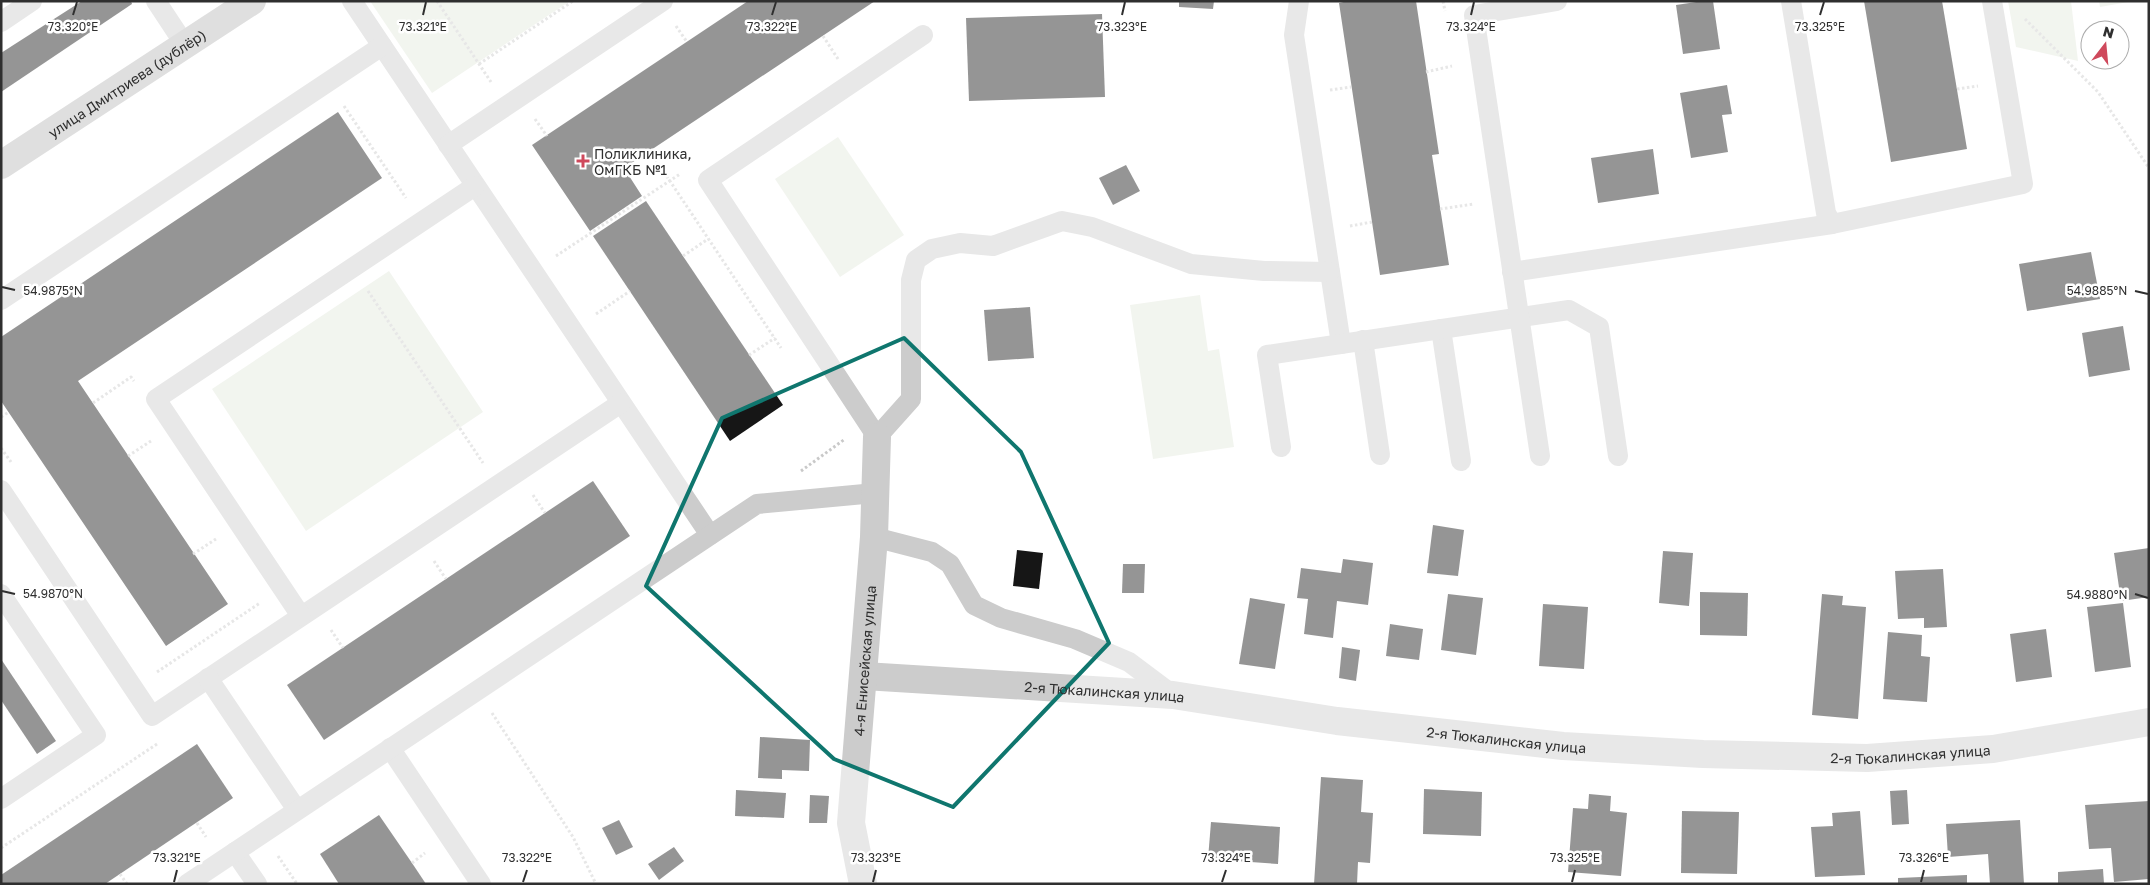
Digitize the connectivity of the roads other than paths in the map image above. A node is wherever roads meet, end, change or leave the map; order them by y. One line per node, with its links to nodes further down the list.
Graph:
1 (32, 1): 10 (lane)
2 (156, 1): 12 (lane)
3 (252, 1): 12 (main road, улица Дмитриева (дублёр))
4 (352, 1): 13 (lane)
5 (663, 1): 14 (lane)
6 (1299, 1): 18 (lane)
7 (1557, 1): 19 (lane)
8 (1791, 1): 17 (lane)
9 (1992, 1): 17 (lane)
10 (1, 22)
11 (923, 35): 26 (lane)
12 (185, 45): 15 (main road, улица Дмитриева (дублёр))
13 (382, 46): 14 (lane); 20 (lane)
14 (448, 145): 16 (lane)
15 (1, 164)
16 (475, 186): 25 (lane); 37 (lane)
17 (1832, 224): 19 (lane)
18 (1330, 272): 24 (lane); 26 (lane)
19 (1512, 272): 21 (lane)
20 (1, 300)
21 (1519, 318): 22 (lane); 29 (lane); 30 (lane)
22 (1441, 329): 23 (lane); 31 (lane)
23 (1363, 340): 24 (lane); 28 (lane)
24 (1341, 344): 27 (lane)
25 (621, 403): 34 (lane); 37 (lane)
26 (872, 429): 33 (street, 4-я Енисейская улица)
27 (1281, 447)
28 (1380, 455)
29 (1540, 456)
30 (1618, 456)
31 (1461, 461)
32 (1, 490): 39 (lane)
33 (876, 493): 34 (lane); 35 (street, 4-я Енисейская улица)
34 (710, 535): 42 (lane)
35 (874, 537): 38 (street, 4-я Енисейская улица); 40 (lane)
36 (1, 594): 43 (lane)
37 (301, 616): 39 (lane)
38 (864, 676): 40 (street, 2-я Тюкалинская улица); 49 (street, 4-я Енисейская улица)
39 (208, 678): 44 (lane)
40 (1173, 695): 41 (street, 2-я Тюкалинская улица)
41 (2149, 722)
42 (390, 748): 44 (lane); 48 (lane)
43 (1, 798)
44 (297, 810): 45 (lane)
45 (235, 852): 46 (lane); 47 (lane)
46 (187, 884)
47 (257, 884)
48 (482, 884)
49 (863, 884)

